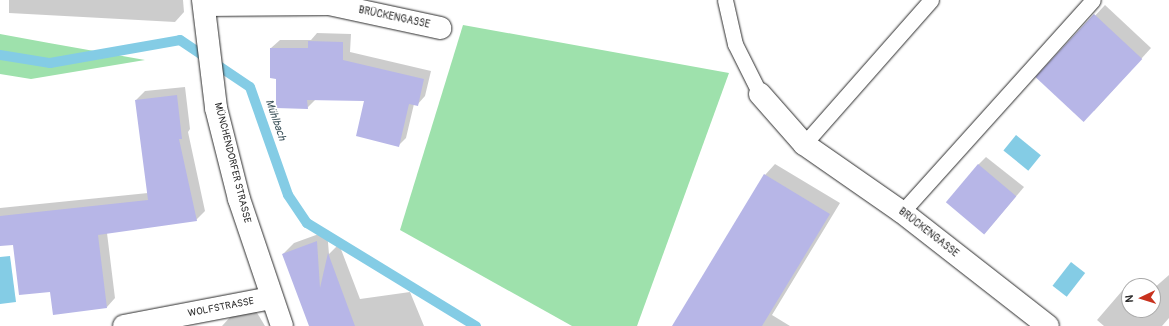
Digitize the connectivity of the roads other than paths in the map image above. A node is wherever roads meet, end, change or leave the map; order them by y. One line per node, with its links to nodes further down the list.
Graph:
1 (725, 0): 6 (lane)
2 (931, 0): 7 (lane)
3 (1093, 0): 8 (lane)
4 (204, 2): 5 (street, BRÜCKENGASSE); 9 (street, MÜNCHENDORFER STRASSE)
5 (440, 28)
6 (760, 94): 7 (street, BRÜCKENGASSE)
7 (804, 144): 8 (street, BRÜCKENGASSE)
8 (902, 212): 12 (street, BRÜCKENGASSE)
9 (271, 298): 10 (street, WOLFSTRASSE); 11 (street, MÜNCHENDORFER STRASSE)
10 (124, 326)
11 (282, 326)
12 (1048, 326)

